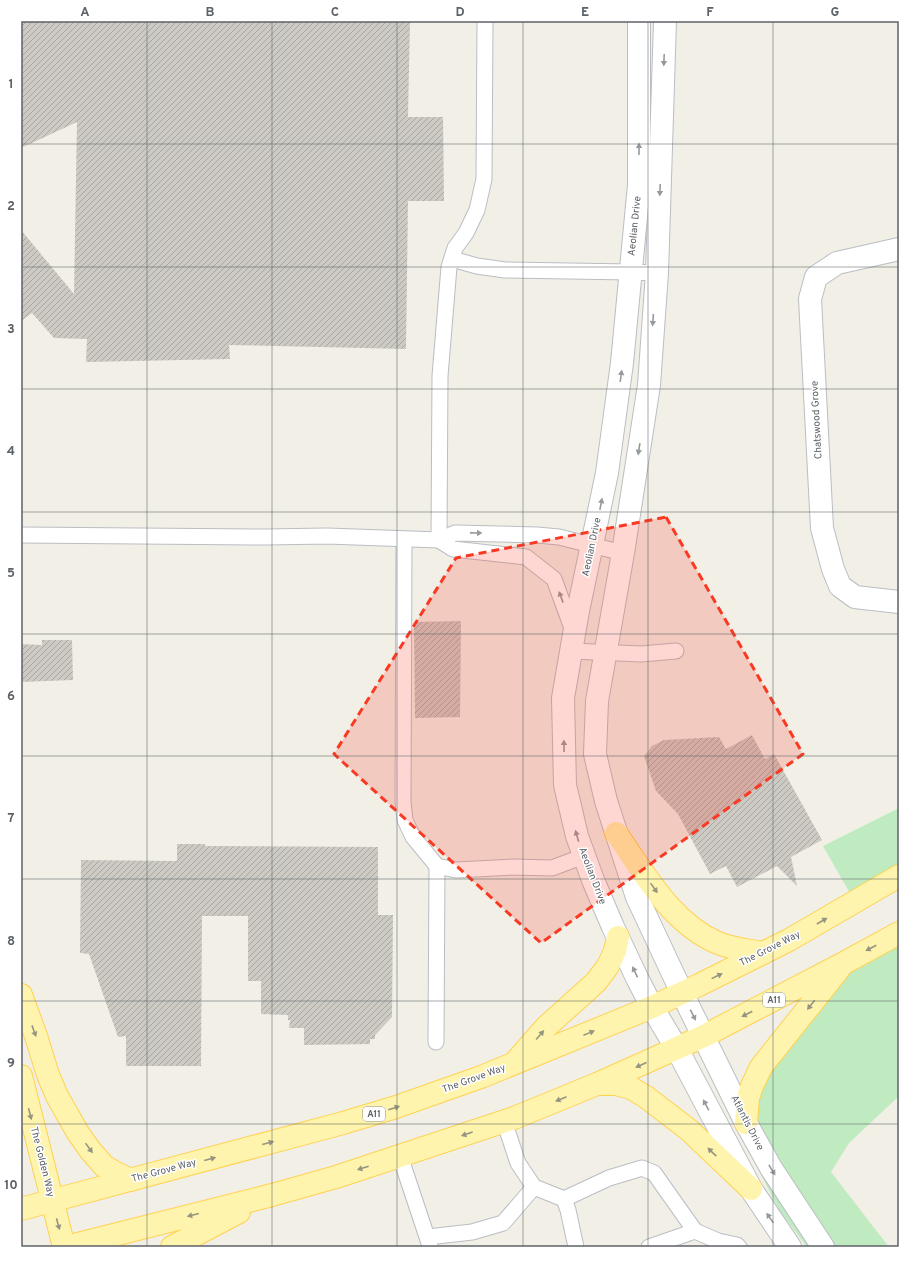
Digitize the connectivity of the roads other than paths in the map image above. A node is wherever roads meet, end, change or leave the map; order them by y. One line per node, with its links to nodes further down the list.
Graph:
1 (485, 21): 5 (lane)
2 (639, 21): 6 (street, Aeolian Drive, one-way to 2)
3 (665, 21): 7 (street, one-way to 7)
4 (899, 249): 13 (street, Chatswood Grove)
5 (452, 259): 6 (lane); 10 (lane)
6 (631, 272): 7 (lane); 11 (street, Aeolian Drive, one-way to 6)
7 (657, 273): 12 (street, one-way to 12)
8 (21, 535): 9 (lane)
9 (404, 539): 10 (lane); 19 (lane)
10 (439, 540): 11 (lane, one-way to 11); 14 (lane, one-way to 10)
11 (593, 545): 12 (lane); 14 (street, Aeolian Drive)
12 (623, 553): 16 (street)
13 (899, 602)
14 (573, 642): 16 (lane); 18 (street, Aeolian Drive, one-way to 14)
15 (676, 651): 16 (lane)
16 (605, 653): 17 (street)
17 (616, 832): 23 (main road, one-way to 23); 25 (street)
18 (584, 856): 19 (lane); 22 (street, Aeolian Drive)
19 (437, 866): 29 (lane)
20 (899, 876): 23 (main road, The Grove Way / A11, one-way to 20)
21 (899, 933): 24 (main road, A11, one-way to 24)
22 (618, 936): 27 (street, Aeolian Drive, one-way to 22); 31 (main road, one-way to 22)
23 (763, 953): 25 (main road, The Grove Way / A11, one-way to 23)
24 (844, 963): 28 (main road, A11, one-way to 28); 35 (main road, one-way to 35)
25 (682, 993): 27 (main road, The Grove Way / A11); 28 (street, Atlantis Drive, one-way to 28)
26 (21, 995): 37 (main road, one-way to 37)
27 (652, 1007): 30 (street, Aeolian Drive); 31 (main road, The Grove Way / A11, one-way to 27)
28 (704, 1036): 30 (main road, A11); 35 (street, Atlantis Drive)
29 (436, 1042)
30 (677, 1049): 33 (main road, A11, one-way to 33); 39 (street, one-way to 30)
31 (514, 1064): 37 (main road, The Grove Way / A11, one-way to 31)
32 (21, 1076): 42 (main road, The Golden Way, one-way to 42)
33 (597, 1084): 34 (main road, A11, one-way to 34); 39 (main road, one-way to 33)
34 (504, 1121): 36 (main road, A11, one-way to 36); 38 (lane)
35 (746, 1123): 53 (street, Atlantis Drive, one-way to 53)
36 (400, 1156): 40 (main road, A11, one-way to 40); 45 (lane)
37 (131, 1180): 42 (main road, The Grove Way / A11)
38 (534, 1187): 41 (lane); 45 (lane)
39 (751, 1189): 52 (street, one-way to 39)
40 (272, 1195): 47 (main road, A11, one-way to 47); 48 (main road)
41 (564, 1199): 44 (lane); 49 (lane)
42 (52, 1201): 43 (main road, The Grove Way / A11); 47 (main road, The Golden Way, one-way to 47)
43 (21, 1209)
44 (695, 1230): 46 (lane); 50 (lane)
45 (429, 1242)
46 (719, 1244): 51 (lane)
47 (65, 1247)
48 (172, 1247)
49 (576, 1247)
50 (649, 1247)
51 (739, 1247)
52 (790, 1247)
53 (823, 1247)

